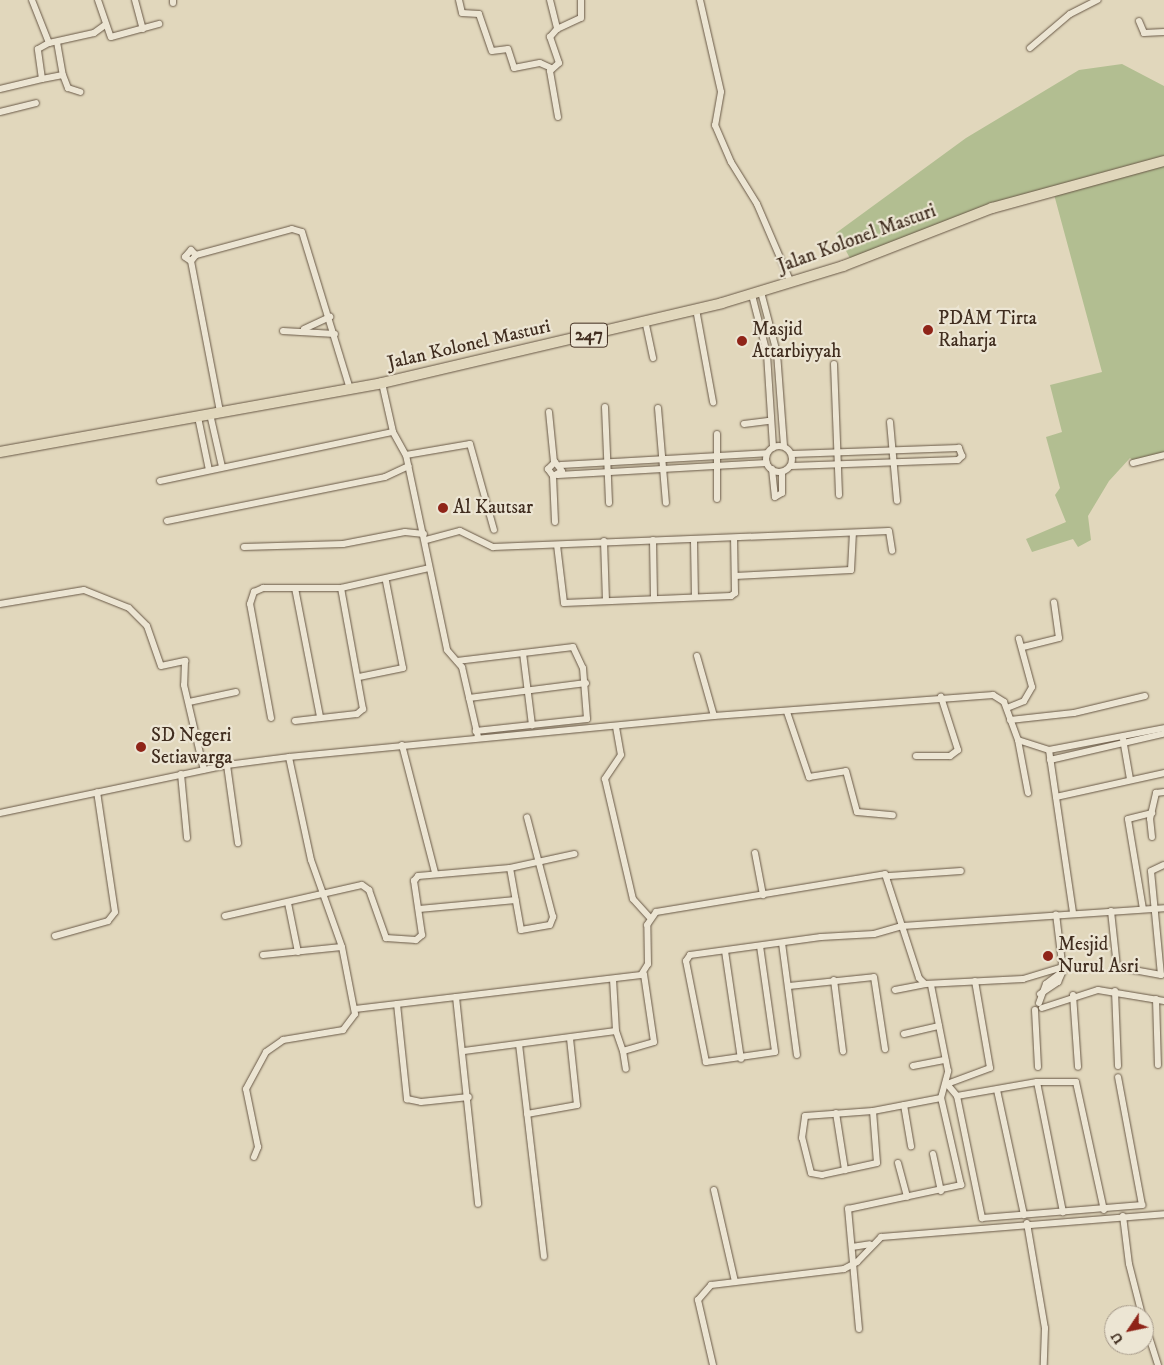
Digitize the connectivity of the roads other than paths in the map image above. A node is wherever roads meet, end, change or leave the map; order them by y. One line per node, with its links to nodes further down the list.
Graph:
1 (32, 0): 16 (street)
2 (98, 0): 11 (street)
3 (135, 0): 12 (street)
4 (459, 0): 18 (street)
5 (550, 0): 13 (street)
6 (581, 0): 13 (street)
7 (700, 0): 29 (street)
8 (1098, 0): 17 (street)
9 (1139, 21): 14 (street)
10 (159, 24): 12 (street)
11 (105, 25): 12 (street); 15 (street)
12 (143, 29)
13 (557, 29): 18 (street)
14 (1164, 32)
15 (57, 42): 16 (street); 19 (street)
16 (49, 43): 20 (street)
17 (1030, 48)
18 (551, 68): 25 (street)
19 (63, 75): 20 (street); 22 (street)
20 (42, 79): 21 (street)
21 (0, 89)
22 (80, 92)
23 (36, 103): 24 (street)
24 (0, 112)
25 (558, 117)
26 (1164, 161): 29 (main road, Jalan Kolonel Masturi / 247)
27 (196, 255): 28 (street); 28 (street); 32 (street)
28 (192, 261): 47 (street)
29 (790, 283): 30 (main road, Jalan Kolonel Masturi / 247)
30 (756, 293): 31 (main road, Jalan Kolonel Masturi / 247); 41 (street); 42 (street)
31 (696, 309): 33 (main road, Jalan Kolonel Masturi / 247); 43 (street)
32 (330, 316): 34 (street); 36 (street)
33 (645, 320): 37 (street); 39 (main road, Jalan Kolonel Masturi / 247)
34 (303, 330): 35 (street); 36 (street)
35 (283, 331)
36 (335, 334): 40 (street)
37 (653, 358)
38 (834, 364): 59 (street)
39 (382, 384): 40 (main road, Jalan Kolonel Masturi / 247); 52 (street)
40 (350, 389): 47 (main road, Jalan Kolonel Masturi / 247)
41 (780, 393): 42 (street); 56 (street)
42 (769, 395): 49 (street)
43 (713, 402)
44 (605, 407): 69 (street)
45 (658, 408): 67 (street)
46 (550, 412): 72 (street)
47 (215, 413): 48 (main road, Jalan Kolonel Masturi / 247); 54 (street)
48 (198, 417): 55 (street); 58 (main road, Jalan Kolonel Masturi / 247)
49 (770, 420): 51 (street); 57 (street)
50 (890, 422): 60 (street)
51 (744, 424)
52 (393, 432): 63 (street); 80 (street)
53 (717, 434): 65 (street)
54 (215, 437): 55 (street); 80 (street)
55 (203, 439): 84 (street)
56 (784, 446): 57 (street); 62 (street)
57 (773, 448): 61 (street)
58 (0, 452)
59 (839, 452): 60 (street); 62 (street); 74 (street)
60 (891, 452): 71 (street); 71 (street)
61 (767, 453): 66 (street); 73 (street)
62 (792, 454): 79 (street)
63 (406, 455): 77 (street); 97 (street)
64 (1164, 455): 75 (street)
65 (717, 456): 66 (street); 68 (street); 78 (street)
66 (725, 456): 76 (street)
67 (662, 459): 68 (street); 70 (street); 81 (street)
68 (671, 459): 82 (street)
69 (607, 462): 70 (street); 72 (street); 85 (street)
70 (616, 462): 86 (street)
71 (892, 462): 74 (street); 92 (street)
72 (557, 463): 88 (street); 88 (street)
73 (767, 463): 76 (street); 83 (street)
74 (840, 463): 79 (street); 90 (street)
75 (1133, 463)
76 (726, 465): 78 (street)
77 (408, 466): 95 (street); 99 (street)
78 (717, 466): 82 (street); 91 (street)
79 (791, 466): 87 (street)
80 (222, 467): 84 (street)
81 (663, 469): 82 (street); 86 (street); 94 (street)
82 (672, 469)
83 (772, 469): 87 (street); 87 (street)
84 (209, 470): 89 (street)
85 (608, 472): 86 (street); 88 (street); 93 (street)
86 (616, 472)
87 (782, 472)
88 (556, 476): 96 (street)
89 (160, 481)
90 (839, 496)
91 (717, 498)
92 (897, 501)
93 (609, 503)
94 (666, 503)
95 (168, 521)
96 (555, 522)
97 (494, 530)
98 (852, 533): 100 (street); 106 (street); 108 (street)
99 (425, 537): 104 (street); 105 (street); 107 (street)
100 (734, 538): 103 (street); 108 (street)
101 (653, 540): 102 (street); 103 (street); 113 (street)
102 (604, 541): 104 (street); 114 (street)
103 (694, 541): 112 (street)
104 (556, 545): 114 (street)
105 (244, 547)
106 (892, 551)
107 (429, 568): 109 (street); 121 (street)
108 (735, 576): 112 (street)
109 (386, 581): 111 (street); 122 (street)
110 (295, 588): 111 (street); 133 (street); 134 (street)
111 (341, 588): 122 (street)
112 (695, 596): 113 (street)
113 (654, 598): 114 (street)
114 (606, 600)
115 (1054, 602): 118 (street)
116 (0, 604): 129 (street)
117 (1019, 639): 118 (street)
118 (1023, 648): 130 (street)
119 (523, 653): 121 (street); 123 (street); 124 (street)
120 (698, 656): 132 (street)
121 (457, 661): 128 (street)
122 (359, 678): 133 (street)
123 (586, 683): 124 (street); 137 (street)
124 (528, 691): 128 (street); 137 (street)
125 (236, 692): 129 (street)
126 (1145, 696): 135 (street)
127 (941, 697): 130 (street); 131 (street); 145 (street)
128 (469, 698): 140 (street)
129 (189, 702): 149 (street)
130 (1007, 708): 135 (street)
131 (787, 712): 132 (street); 159 (street)
132 (714, 716): 138 (street)
133 (320, 717): 136 (street)
134 (271, 718)
135 (1010, 720): 142 (street)
136 (295, 721)
137 (532, 725): 140 (street)
138 (616, 727): 140 (street); 184 (street)
139 (1163, 731): 141 (street)
140 (477, 734): 143 (street)
141 (1123, 739): 144 (street); 147 (street); 152 (street)
142 (1018, 740): 144 (street); 155 (street)
143 (402, 745): 146 (street); 170 (street)
144 (1049, 750): 147 (street)
145 (916, 756)
146 (289, 757): 148 (street); 173 (street)
147 (1050, 760): 156 (street)
148 (227, 765): 149 (street); 163 (street)
149 (204, 770): 151 (street)
150 (1164, 773): 152 (street)
151 (181, 774): 153 (street); 162 (street)
152 (1130, 779): 156 (street)
153 (98, 792): 157 (street); 186 (street)
154 (1164, 792): 158 (street)
155 (1028, 793)
156 (1056, 797): 181 (street)
157 (0, 812)
158 (1152, 813): 161 (street); 179 (street)
159 (893, 815)
160 (527, 817): 166 (street)
161 (1152, 837)
162 (187, 838)
163 (238, 842)
164 (755, 852): 172 (street)
165 (574, 854): 166 (street)
166 (539, 863): 168 (street); 174 (street)
167 (1164, 865): 176 (street)
168 (510, 868): 170 (street); 174 (street)
169 (961, 871): 171 (street)
170 (435, 872): 178 (street)
171 (889, 876): 172 (street); 185 (street)
172 (763, 895): 184 (street)
173 (321, 897): 175 (street); 178 (street); 189 (street)
174 (516, 900): 178 (street)
175 (288, 904): 183 (street); 191 (street)
176 (1154, 908): 177 (street); 179 (street); 180 (street)
177 (1164, 908)
178 (419, 909)
179 (1143, 909): 180 (street)
180 (1111, 911): 181 (street)
181 (1074, 912): 182 (street)
182 (1056, 914): 185 (street); 193 (street)
183 (225, 916)
184 (649, 917): 194 (street)
185 (902, 926): 187 (street); 198 (street)
186 (55, 936)
187 (782, 943): 188 (street); 199 (street)
188 (760, 946): 190 (street); 219 (street)
189 (342, 947): 191 (street); 208 (street)
190 (724, 951): 219 (street); 219 (street)
191 (298, 952): 192 (street)
192 (263, 956)
193 (1063, 969): 197 (street); 207 (street)
194 (644, 974): 195 (street); 216 (street)
195 (613, 979): 203 (street); 210 (street)
196 (834, 980): 199 (street); 214 (street); 217 (street)
197 (976, 981): 198 (street); 229 (street)
198 (928, 985): 200 (street); 209 (street)
199 (789, 986): 218 (street)
200 (895, 990)
201 (1116, 991): 202 (street); 204 (street); 223 (street)
202 (1073, 995): 207 (street); 224 (street)
203 (456, 997): 206 (street); 215 (street)
204 (1156, 999): 205 (street); 221 (street)
205 (1164, 1001)
206 (397, 1004): 208 (street); 232 (street)
207 (1039, 1007): 225 (street)
208 (355, 1009): 240 (street)
209 (939, 1026): 211 (street); 220 (street)
210 (616, 1031): 212 (street); 216 (street)
211 (904, 1034)
212 (570, 1038): 213 (street); 237 (street)
213 (518, 1044): 215 (street); 237 (street)
214 (885, 1049)
215 (464, 1051): 232 (street)
216 (623, 1051): 226 (street)
217 (843, 1051)
218 (798, 1055)
219 (741, 1058)
220 (946, 1060): 222 (street); 229 (street)
221 (1158, 1065)
222 (913, 1066)
223 (1118, 1066)
224 (1078, 1067)
225 (1038, 1068)
226 (626, 1069)
227 (1118, 1077): 247 (street)
228 (1037, 1082): 230 (street); 247 (street); 248 (street)
229 (947, 1084): 231 (street); 233 (street)
230 (997, 1090): 231 (street); 250 (street)
231 (957, 1096): 250 (street)
232 (469, 1097): 246 (street)
233 (941, 1098): 234 (street); 244 (street)
234 (904, 1105): 235 (street); 238 (street)
235 (873, 1111): 236 (street); 242 (street)
236 (836, 1113): 242 (street); 242 (street)
237 (527, 1114): 256 (street)
238 (911, 1146)
239 (933, 1154): 244 (street)
240 (254, 1157)
241 (898, 1162): 245 (street)
242 (845, 1170)
243 (714, 1190): 258 (street)
244 (941, 1191): 245 (street)
245 (907, 1197): 255 (street)
246 (478, 1204)
247 (1104, 1210): 251 (street)
248 (1063, 1212): 250 (street); 251 (street)
249 (1164, 1214): 252 (street)
250 (1024, 1215)
251 (1079, 1215): 252 (street); 253 (street)
252 (1122, 1216): 259 (street)
253 (1028, 1223): 254 (street); 263 (street)
254 (870, 1244): 255 (street); 257 (street)
255 (852, 1247): 257 (street)
256 (544, 1257)
257 (853, 1264): 258 (street); 260 (street)
258 (735, 1282): 262 (street)
259 (1139, 1305)
260 (859, 1329)
261 (1154, 1352): 264 (street)
262 (713, 1365)
263 (1044, 1365)
264 (1158, 1365)

